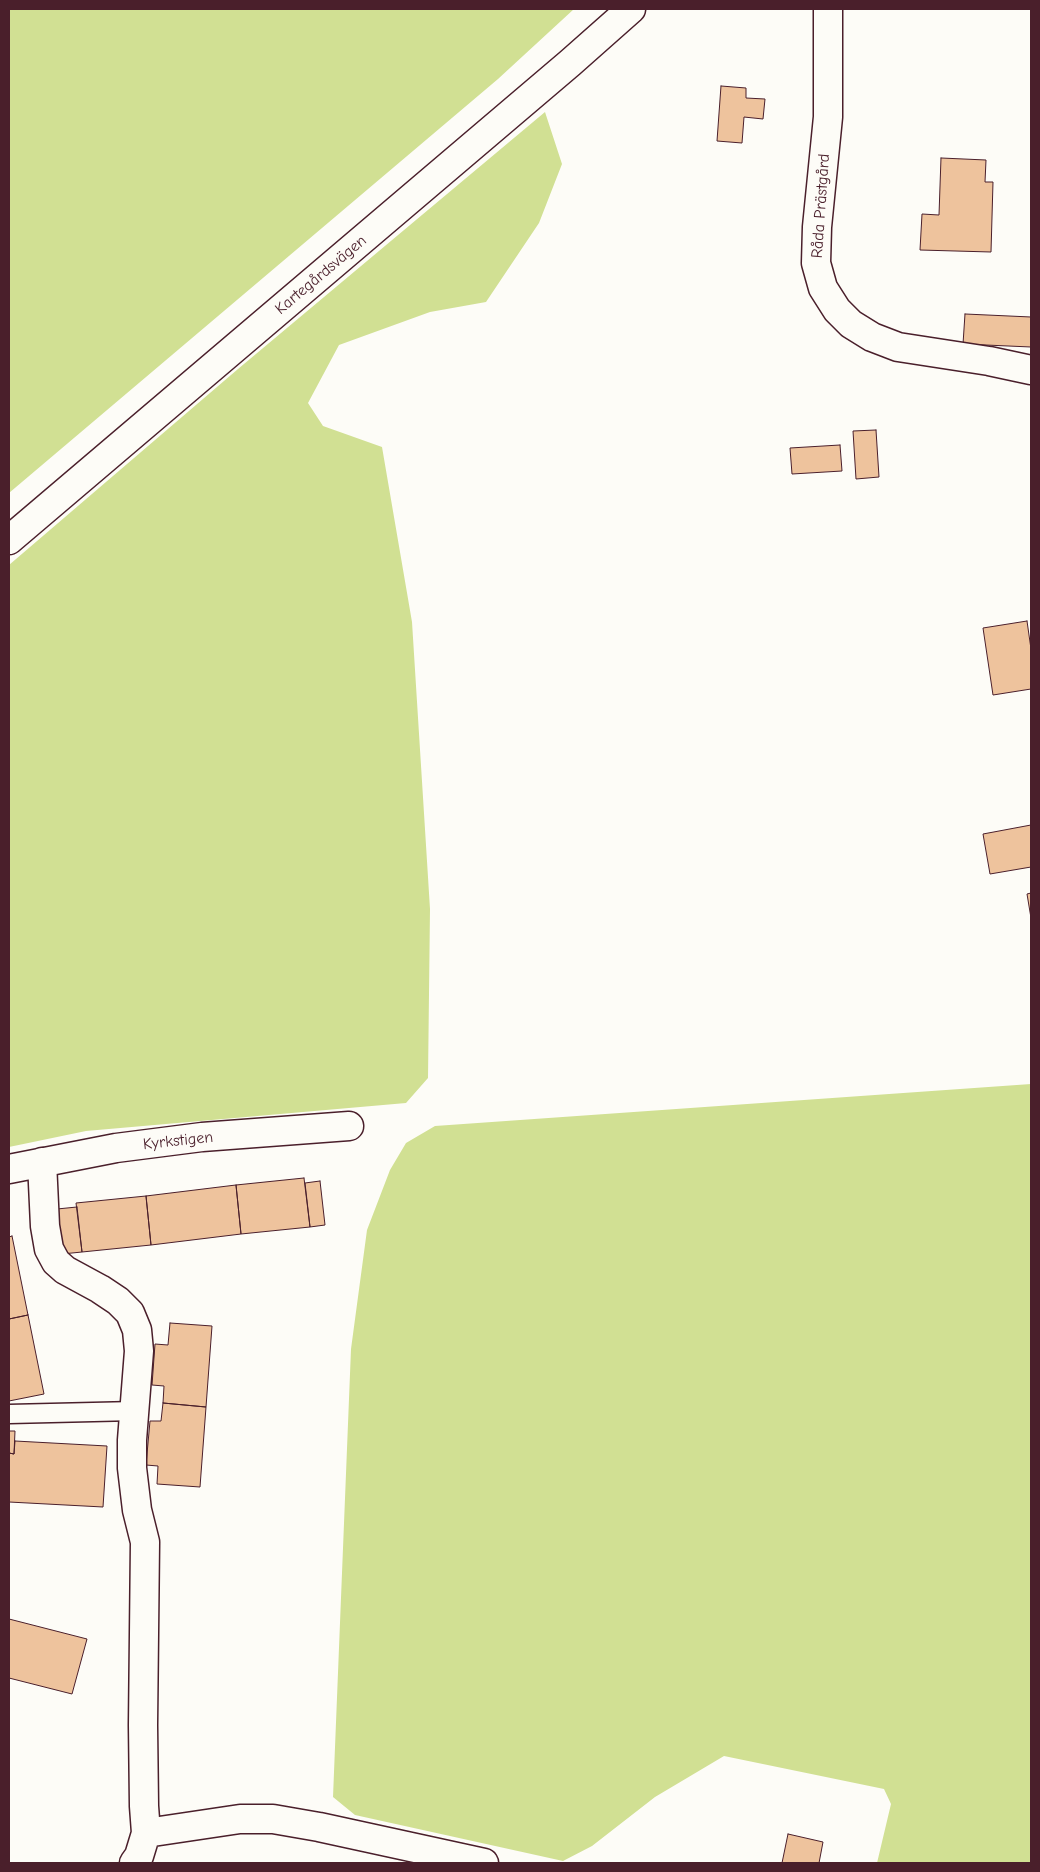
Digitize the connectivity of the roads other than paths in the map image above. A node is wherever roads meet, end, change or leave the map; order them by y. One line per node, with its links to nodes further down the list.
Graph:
1 (631, 9): 4 (street, Kartegårdsvägen)
2 (828, 9): 3 (street, Råda Prästgård)
3 (1031, 370)
4 (9, 540)
5 (349, 1126): 6 (street, Kyrkstigen)
6 (42, 1162): 7 (street, Kyrkstigen); 8 (street)
7 (9, 1169)
8 (135, 1411): 9 (lane); 10 (street)
9 (9, 1414)
10 (146, 1833): 11 (street); 12 (street)
11 (134, 1863)
12 (484, 1863)

